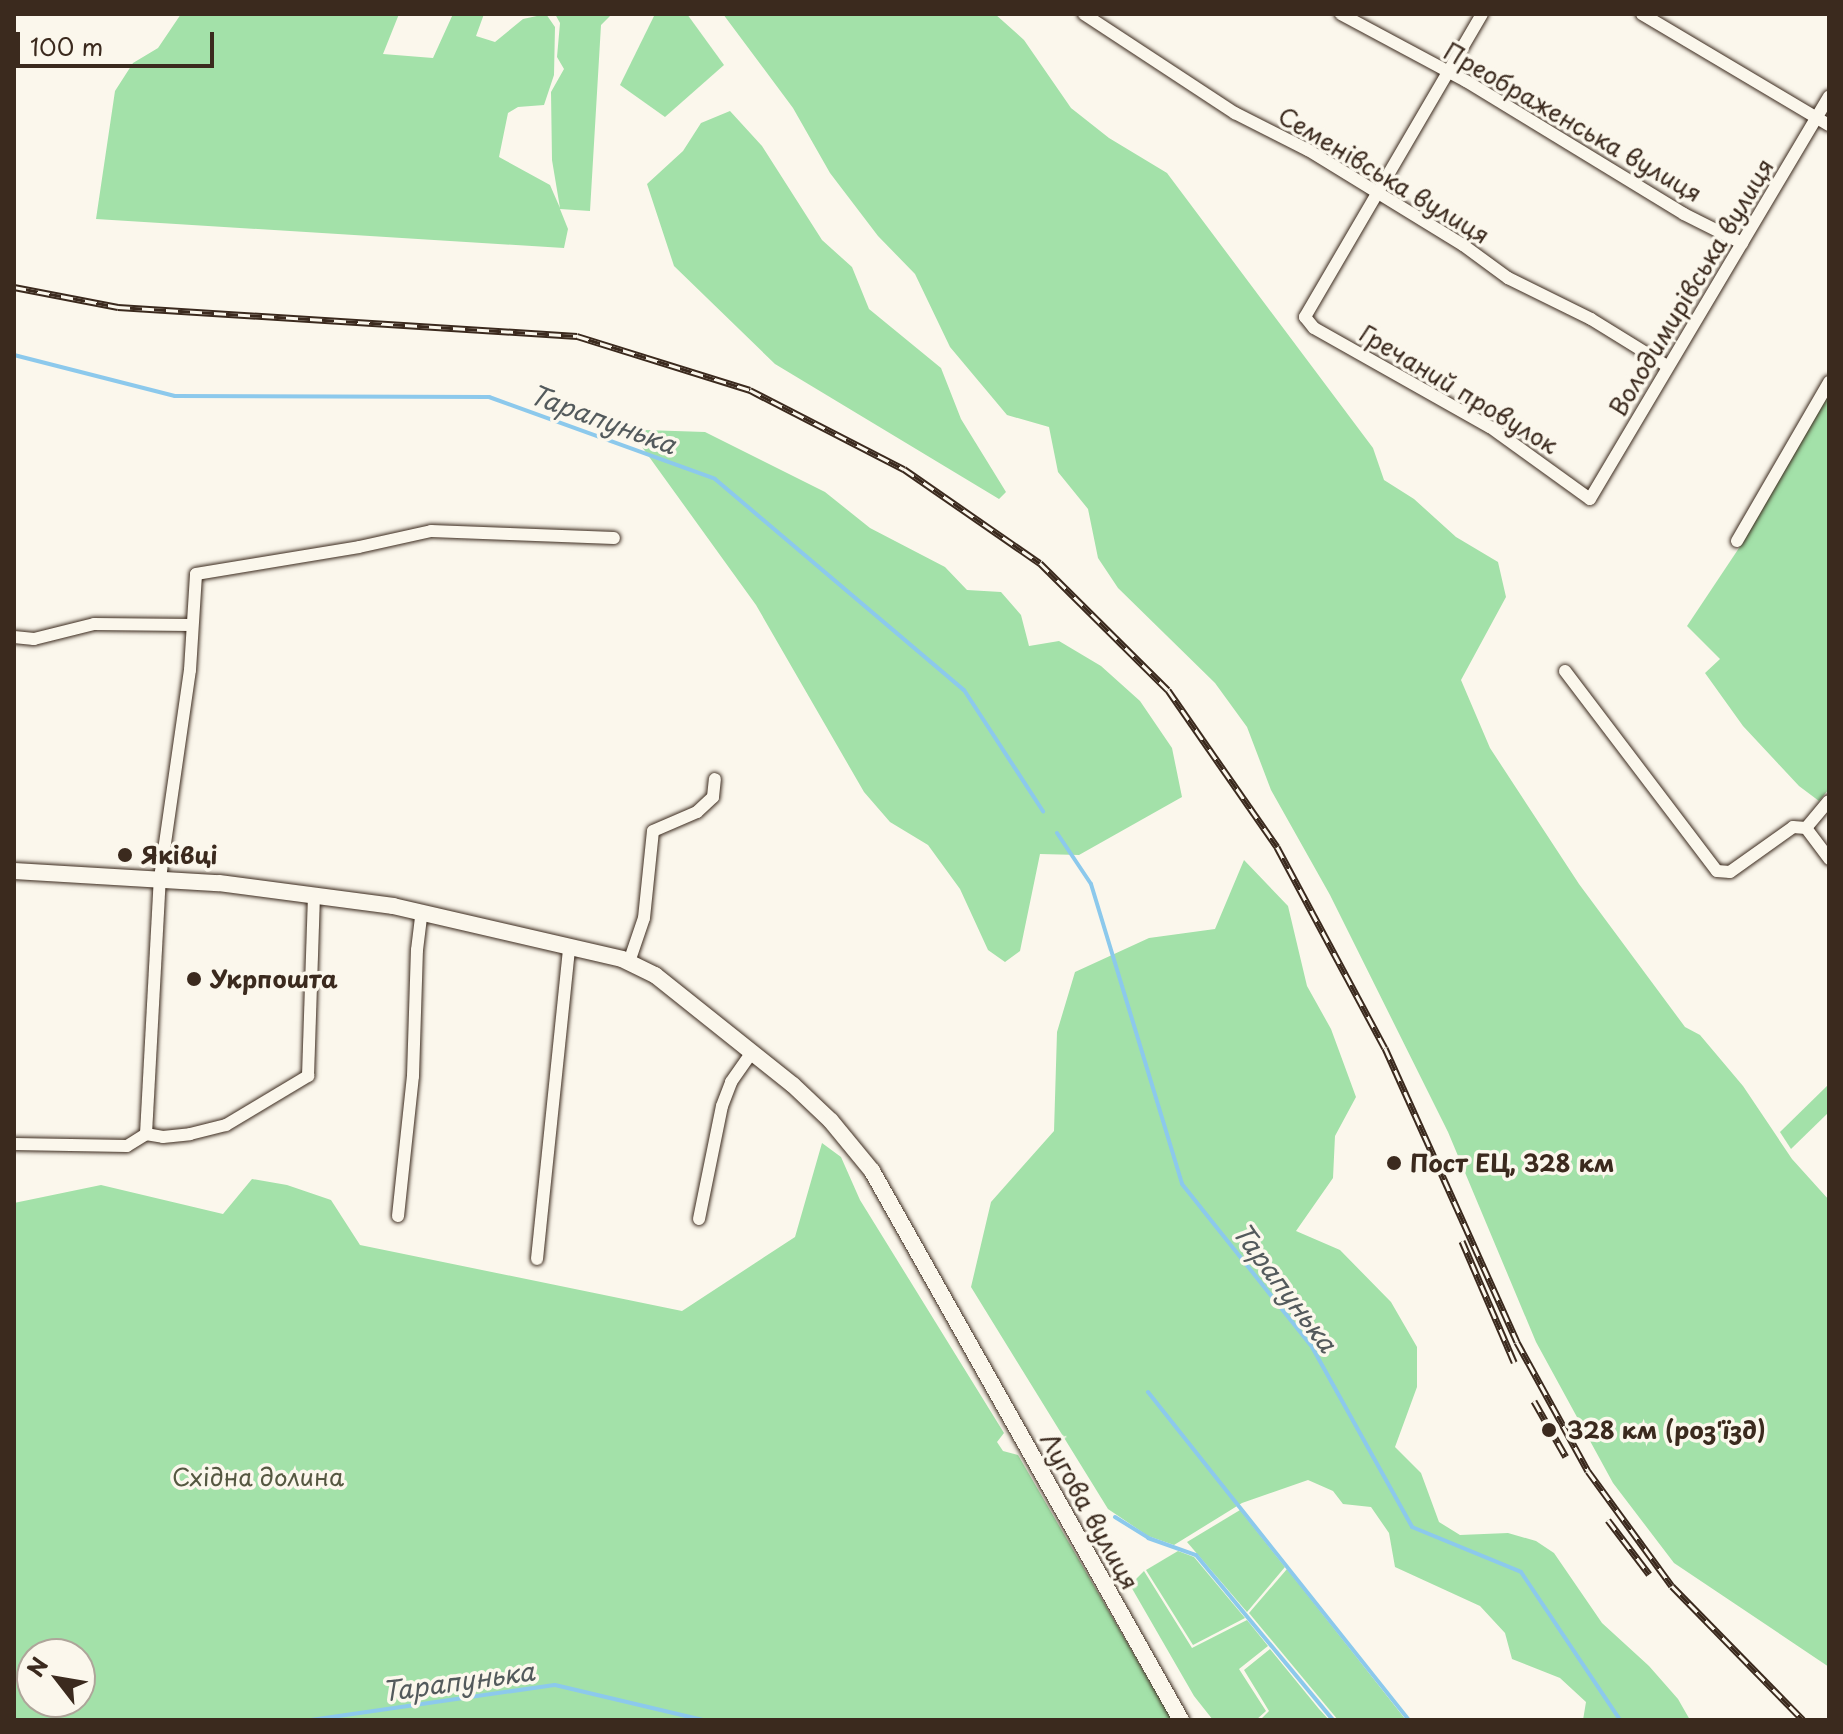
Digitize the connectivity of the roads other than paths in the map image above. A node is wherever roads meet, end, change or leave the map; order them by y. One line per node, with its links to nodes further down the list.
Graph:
1 (1084, 14): 9 (street, Семенівська вулиця)
2 (1341, 14): 5 (street, Преображенська вулиця)
3 (1482, 14): 5 (street)
4 (1642, 14): 7 (street)
5 (1447, 71): 9 (street); 10 (street, Преображенська вулиця)
6 (1829, 97): 7 (street, Володимирівська вулиця)
7 (1817, 118): 8 (street); 10 (street, Володимирівська вулиця)
8 (1829, 125)
9 (1374, 193): 11 (street, Семенівська вулиця); 13 (street, Гречаний провулок)
10 (1742, 243): 11 (street, Володимирівська вулиця)
11 (1667, 366): 13 (street, Володимирівська вулиця)
12 (1829, 382): 15 (street)
13 (1590, 499)
14 (614, 538): 16 (street)
15 (1737, 541)
16 (191, 625): 17 (street); 24 (street)
17 (14, 637)
18 (1565, 671): 21 (street)
19 (715, 779): 28 (street)
20 (1829, 801): 21 (street)
21 (1800, 828): 22 (street)
22 (1829, 859)
23 (14, 871): 24 (street, Лугова вулиця)
24 (160, 878): 25 (street, Лугова вулиця); 30 (street)
25 (314, 896): 26 (street, Лугова вулиця); 30 (street)
26 (422, 912): 27 (street, Лугова вулиця); 32 (street)
27 (569, 947): 28 (street, Лугова вулиця); 34 (street)
28 (629, 962): 29 (street, Лугова вулиця)
29 (752, 1052): 33 (street); 35 (street, Лугова вулиця)
30 (146, 1134): 31 (street)
31 (14, 1144)
32 (398, 1216)
33 (699, 1219)
34 (537, 1259)
35 (1181, 1720)

